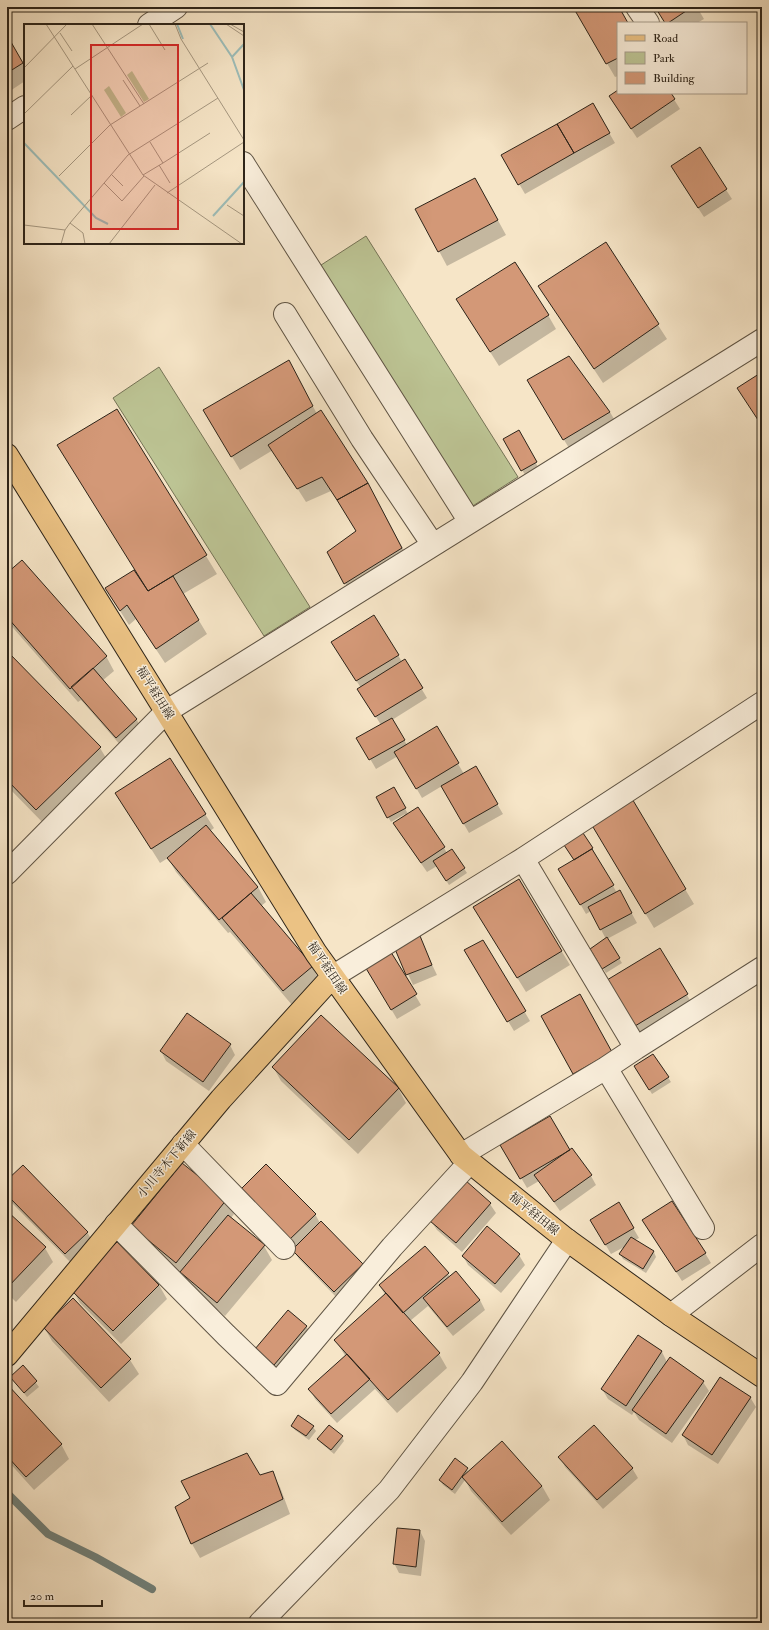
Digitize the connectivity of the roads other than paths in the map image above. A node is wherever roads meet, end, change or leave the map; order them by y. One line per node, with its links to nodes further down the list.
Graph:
1 (176, 7): 3 (street)
2 (637, 7): 4 (street)
3 (150, 20)
4 (647, 22)
5 (24, 108): 6 (street)
6 (7, 119)
7 (244, 164): 11 (street)
8 (285, 314): 12 (street)
9 (762, 340): 11 (street)
10 (7, 455): 14 (main road, 福平経田線)
11 (470, 522): 12 (street)
12 (433, 545): 14 (street)
13 (762, 703): 15 (street)
14 (167, 711): 16 (street); 18 (main road, 福平経田線)
15 (523, 859): 18 (street); 19 (street)
16 (7, 873)
17 (762, 968): 19 (street)
18 (332, 977): 21 (main road, 小川寺木下新線); 22 (main road, 福平経田線)
19 (636, 1048): 20 (street)
20 (606, 1068): 22 (street); 24 (street)
21 (183, 1144): 23 (main road, 小川寺木下新線); 27 (street)
22 (465, 1159): 23 (street); 25 (main road, 福平経田線)
23 (116, 1224): 29 (main road, 小川寺木下新線)
24 (703, 1228)
25 (567, 1240): 28 (main road, 福平経田線); 31 (street)
26 (762, 1244): 28 (street)
27 (284, 1248)
28 (671, 1315): 30 (main road, 福平経田線)
29 (7, 1355)
30 (762, 1376)
31 (260, 1623)

